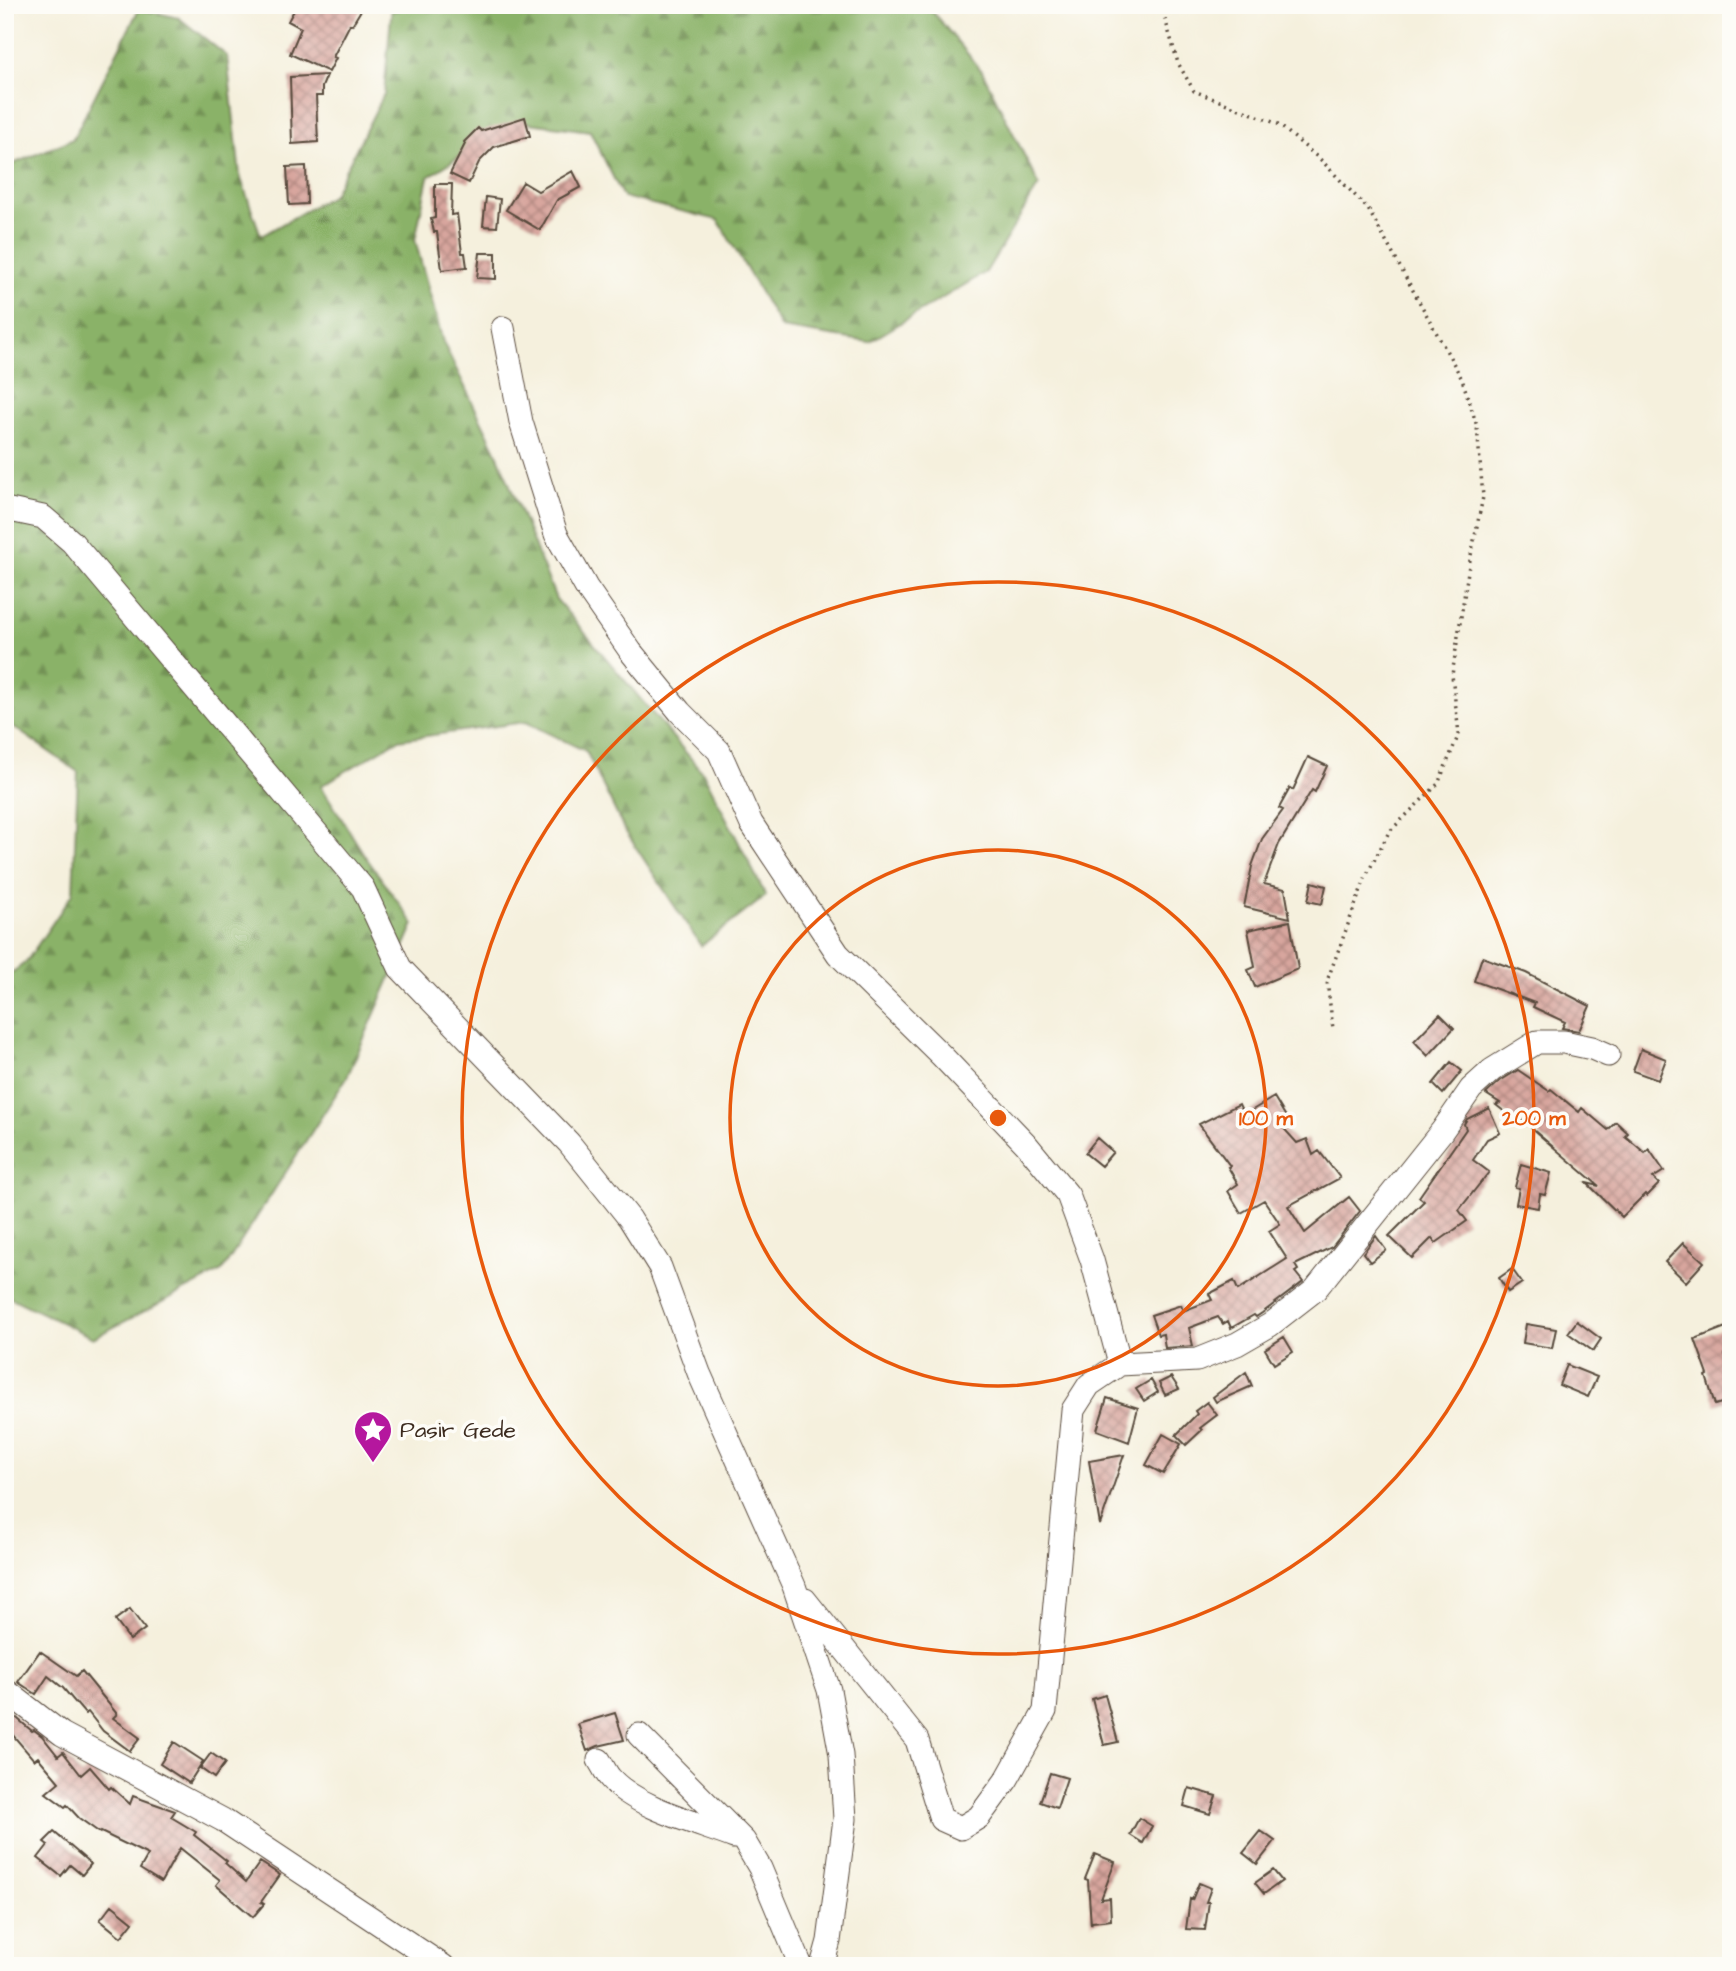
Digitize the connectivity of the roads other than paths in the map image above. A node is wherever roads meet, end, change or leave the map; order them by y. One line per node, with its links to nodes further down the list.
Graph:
1 (503, 328): 4 (street)
2 (5, 509): 5 (street)
3 (1608, 1055): 4 (street)
4 (1120, 1364): 5 (street)
5 (794, 1586): 12 (street)
6 (5, 1690): 10 (street)
7 (639, 1735): 9 (street)
8 (599, 1760): 9 (street)
9 (744, 1841): 11 (street)
10 (443, 1966)
11 (801, 1966)
12 (822, 1966)

